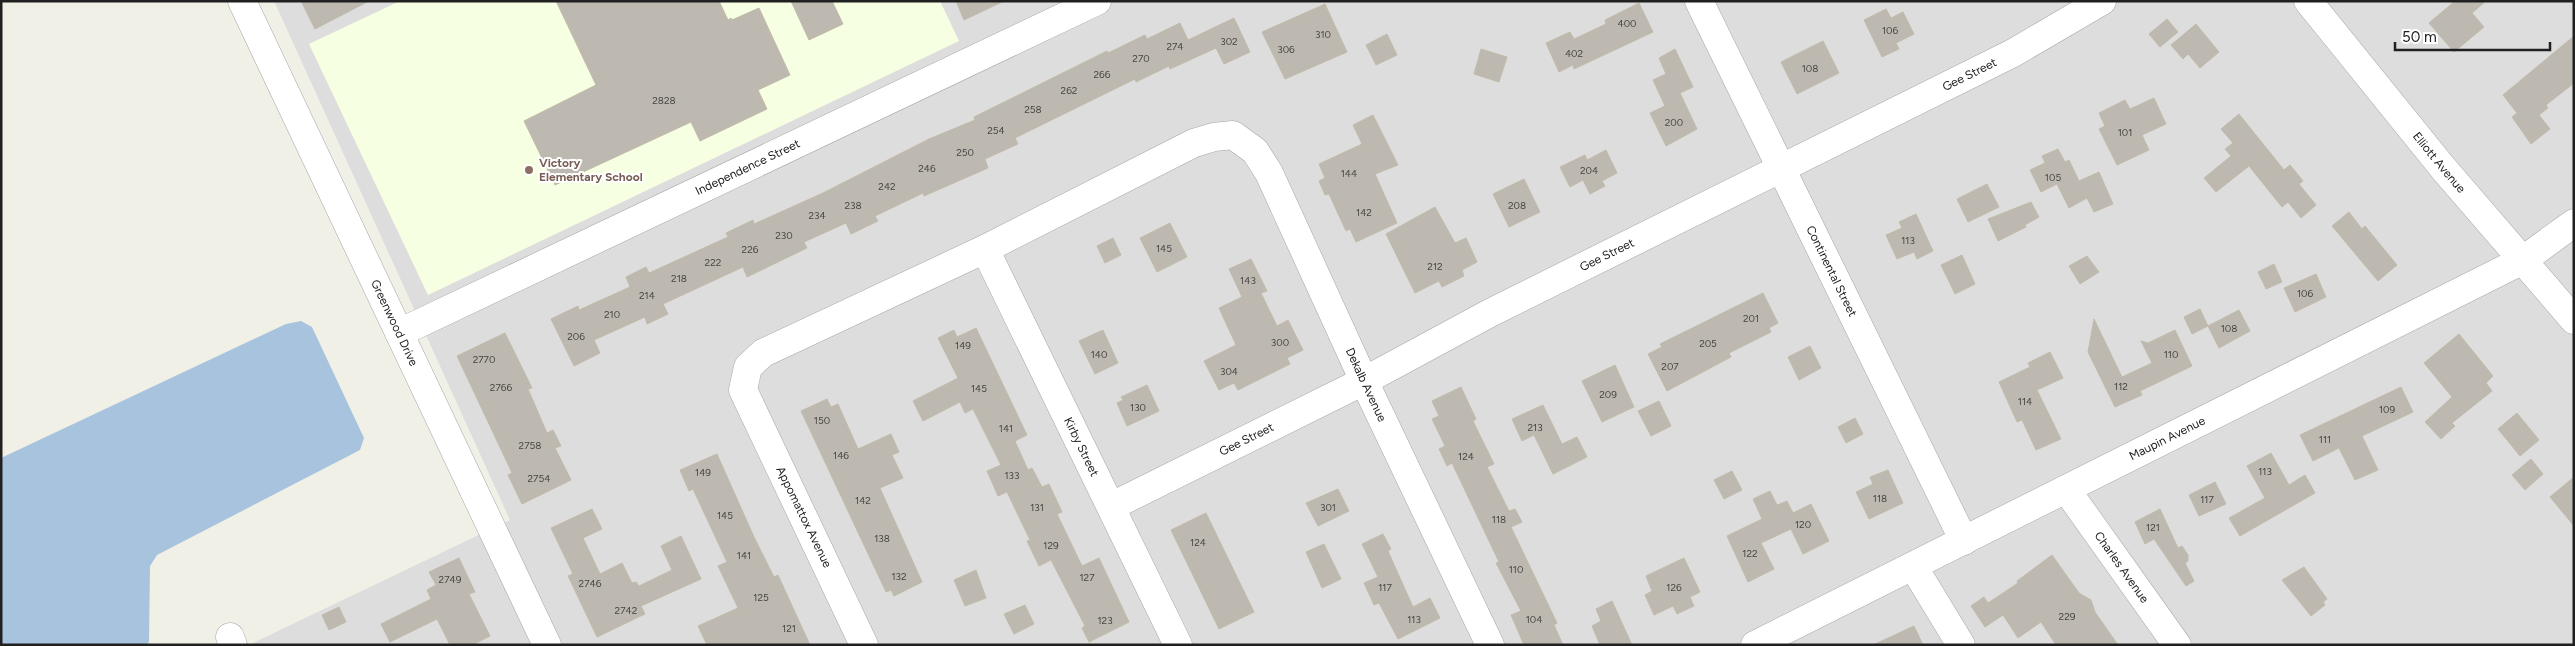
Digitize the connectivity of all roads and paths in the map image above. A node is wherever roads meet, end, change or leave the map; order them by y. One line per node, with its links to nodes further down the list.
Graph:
1 (242, 1): 11 (street, Greenwood Drive)
2 (1097, 1): 11 (street, Independence Street)
3 (1699, 1): 6 (street, Continental Street)
4 (2102, 1): 6 (street, Gee Street)
5 (2308, 1): 9 (street, Elliott Avenue)
6 (1782, 169): 12 (street, Gee Street); 15 (street, Continental Street)
7 (2574, 223): 9 (street, Maupin Avenue)
8 (985, 249): 12 (street, Dekalb Avenue); 14 (street, Kirby Street); 18 (street, Appomattox Avenue)
9 (2522, 260): 10 (street, Elliott Avenue); 13 (street, Maupin Avenue)
10 (2574, 320)
11 (399, 334): 17 (street, Greenwood Drive)
12 (1364, 381): 14 (street, Gee Street); 20 (street, Dekalb Avenue)
13 (2066, 489): 15 (street, Maupin Avenue); 23 (street, Charles Avenue)
14 (1112, 506): 19 (street, Kirby Street)
15 (1964, 541): 16 (street, Maupin Avenue)
16 (1913, 566): 21 (street, Maupin Avenue); 22 (street)
17 (547, 645)
18 (864, 645)
19 (1178, 645)
20 (1490, 645)
21 (1755, 645)
22 (1961, 645)
23 (2177, 645)

